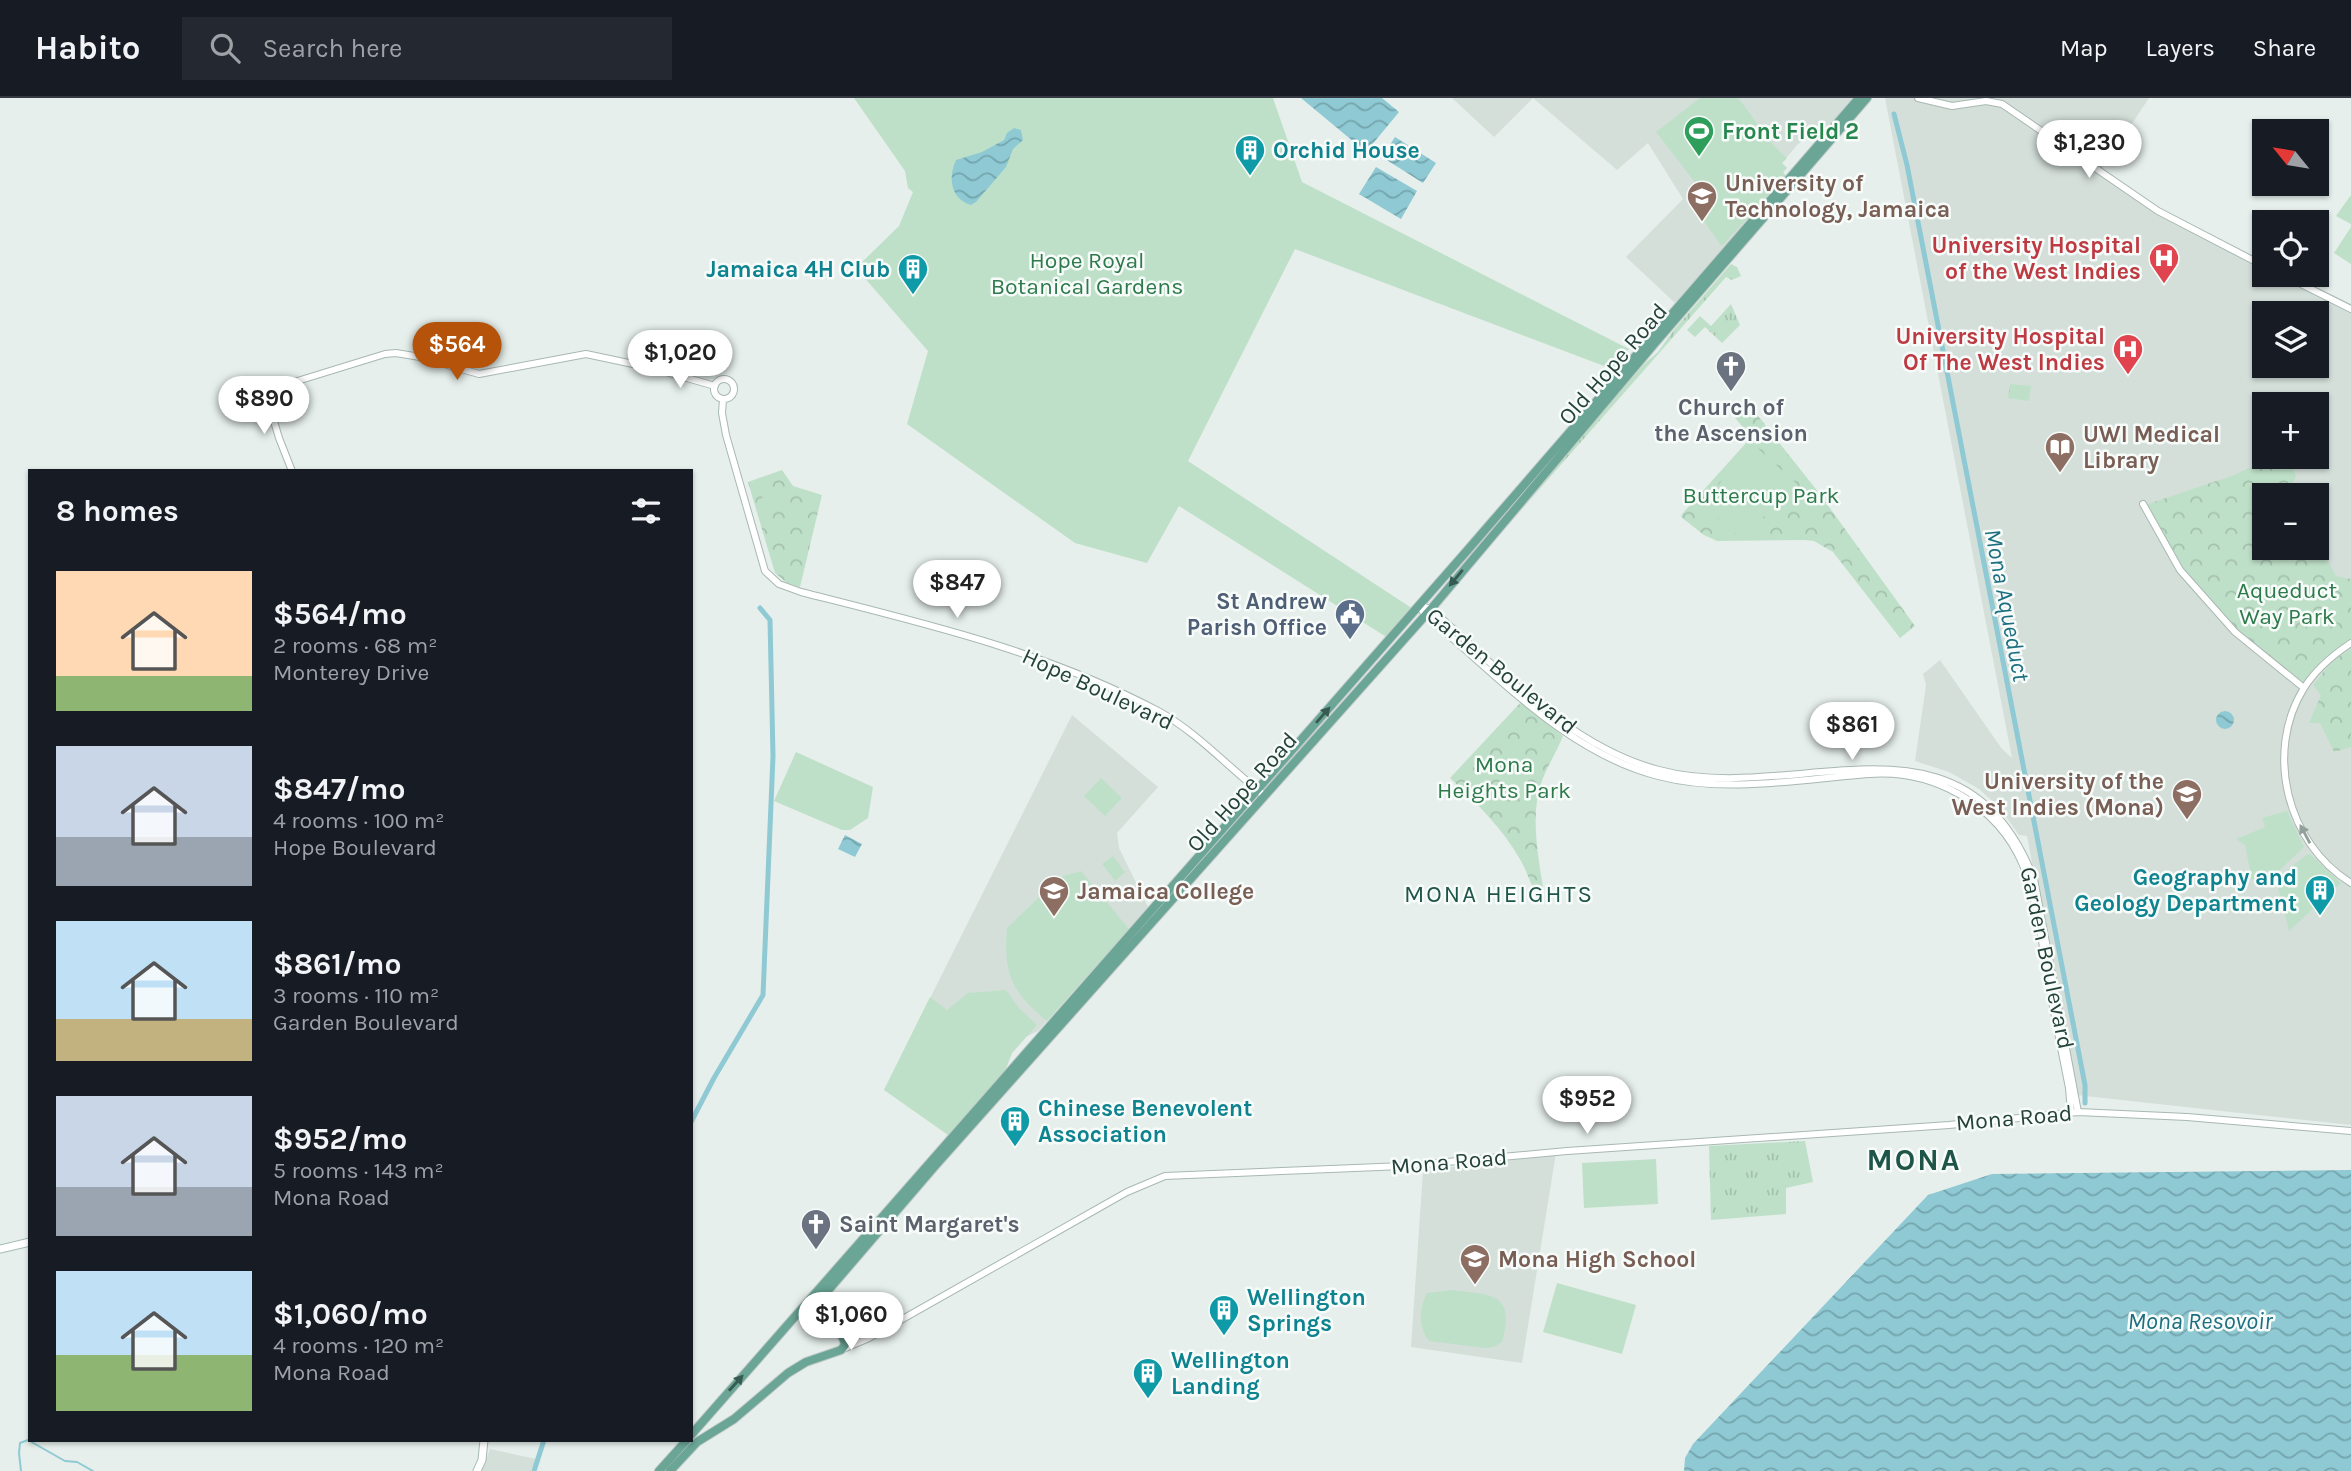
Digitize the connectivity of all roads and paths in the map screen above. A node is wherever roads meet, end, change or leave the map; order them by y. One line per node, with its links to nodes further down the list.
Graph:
1 (1859, 98): 11 (main road, Old Hope Road)
2 (1867, 98): 12 (main road, Old Hope Road, one-way to 12)
3 (1918, 98): 4 (street)
4 (2252, 260)
5 (2307, 287): 6 (street)
6 (2351, 309)
7 (715, 386): 8 (street); 8 (street); 9 (street)
8 (723, 399): 15 (street, Hope Boulevard)
9 (291, 469)
10 (2143, 504): 14 (street)
11 (1419, 605): 12 (street, Garden Boulevard); 15 (main road, Old Hope Road, one-way to 11)
12 (1428, 612): 15 (main road, Old Hope Road); 17 (street, Garden Boulevard)
13 (2351, 643): 14 (street)
14 (2304, 688): 16 (street, one-way to 14)
15 (1261, 792): 21 (main road, Old Hope Road); 22 (main road, Old Hope Road)
16 (2351, 883)
17 (2075, 1112): 18 (street, Mona Road); 24 (street, Mona Road)
18 (2351, 1131)
19 (28, 1242): 20 (main road)
20 (0, 1249)
21 (821, 1314): 22 (main road); 23 (main road)
22 (794, 1319): 26 (main road, Old Hope Road, one-way to 22)
23 (840, 1333): 24 (street); 25 (main road)
24 (869, 1338): 25 (street, Mona Road)
25 (841, 1350): 27 (main road)
26 (710, 1412): 27 (main road); 28 (main road, Old Hope Road)
27 (727, 1423): 33 (main road)
28 (693, 1433)
29 (484, 1442): 31 (main road)
30 (685, 1442): 32 (main road)
31 (477, 1471)
32 (659, 1471)
33 (670, 1471)

